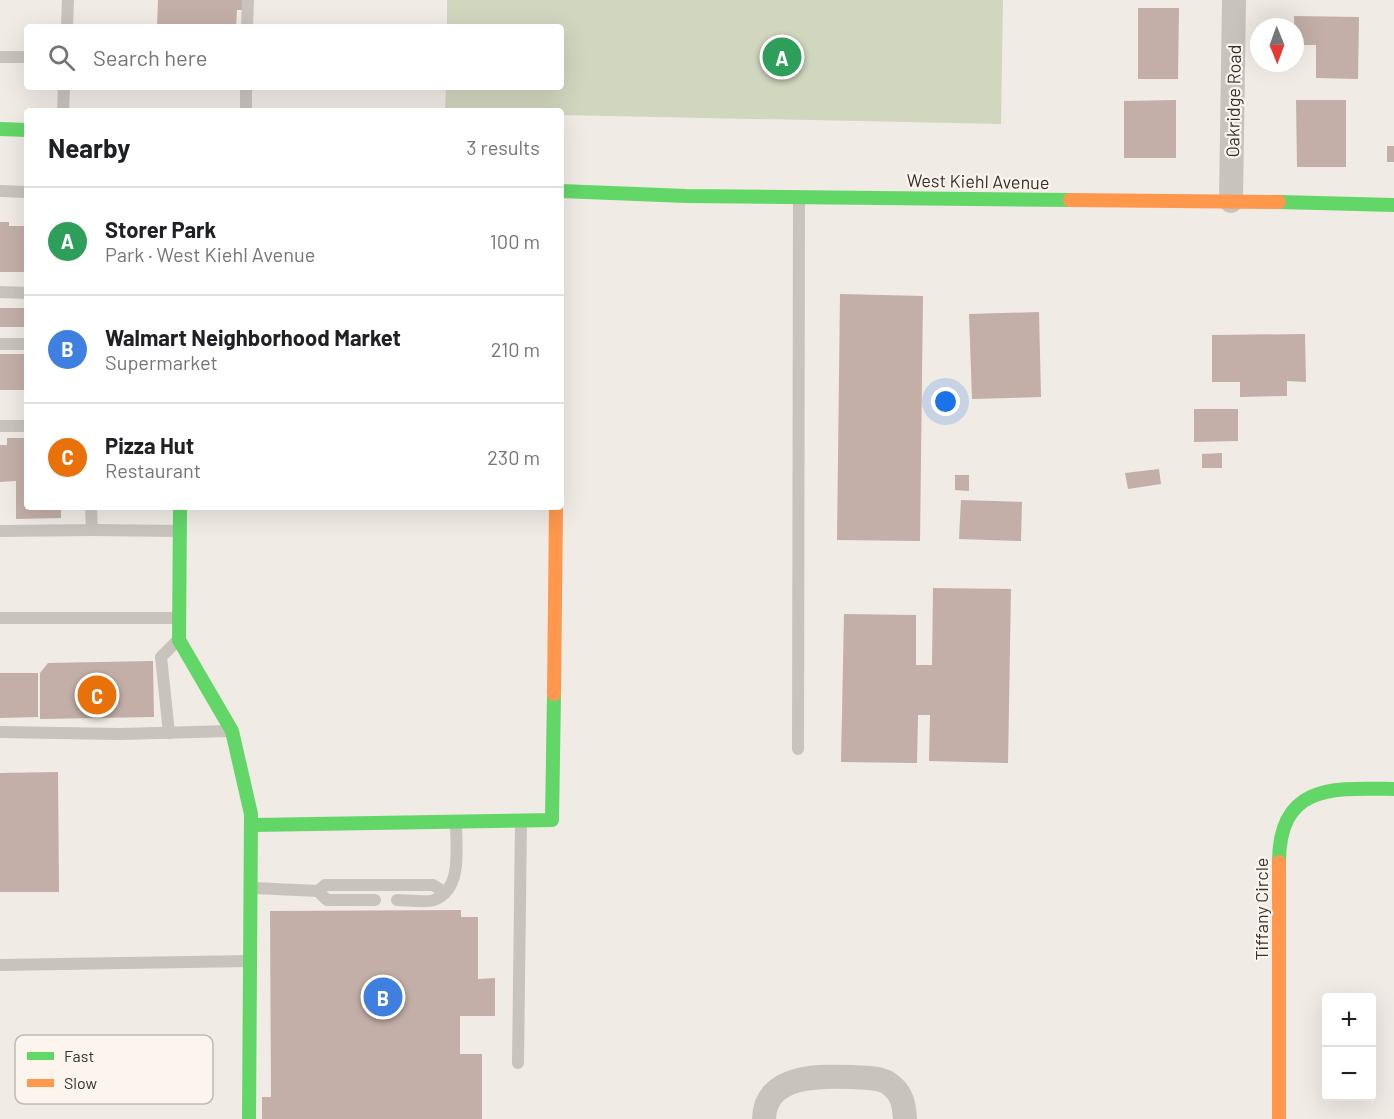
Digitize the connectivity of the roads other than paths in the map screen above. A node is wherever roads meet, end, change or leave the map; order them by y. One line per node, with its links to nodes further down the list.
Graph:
1 (69, 0): 4 (lane)
2 (248, 0): 5 (lane)
3 (1234, 0): 18 (street, Oakridge Road)
4 (67, 24)
5 (247, 24)
6 (0, 57): 7 (lane)
7 (24, 57)
8 (64, 90): 10 (lane)
9 (246, 90): 11 (lane)
10 (63, 108)
11 (246, 108)
12 (0, 129): 13 (street)
13 (24, 130)
14 (0, 191): 16 (lane)
15 (564, 191): 17 (street, West Kiehl Avenue)
16 (24, 192)
17 (799, 197): 18 (street, West Kiehl Avenue); 38 (lane)
18 (1232, 201): 19 (street, West Kiehl Avenue)
19 (1394, 206)
20 (0, 292): 21 (lane)
21 (24, 293)
22 (0, 344): 23 (lane)
23 (24, 344)
24 (0, 426): 25 (lane)
25 (24, 426)
26 (91, 510): 29 (lane)
27 (180, 510): 31 (street)
28 (556, 510): 40 (street)
29 (92, 530): 30 (lane); 31 (lane)
30 (0, 531)
31 (180, 531): 33 (street)
32 (0, 618): 33 (lane)
33 (178, 618): 34 (street)
34 (179, 640): 35 (street); 37 (lane)
35 (232, 731): 37 (lane); 42 (street)
36 (0, 732): 37 (lane)
37 (169, 733)
38 (798, 749)
39 (1394, 789): 54 (street, Tiffany Circle)
40 (521, 820): 41 (street); 50 (lane)
41 (456, 821): 42 (street); 45 (lane)
42 (251, 825): 43 (street)
43 (250, 888): 44 (lane); 48 (street)
44 (318, 891): 45 (lane); 46 (lane)
45 (444, 892): 47 (lane)
46 (375, 900)
47 (397, 900)
48 (250, 961): 49 (lane); 51 (street)
49 (0, 965)
50 (518, 1063)
51 (249, 1119)
52 (764, 1119): 53 (street)
53 (905, 1119)
54 (1279, 1119)

